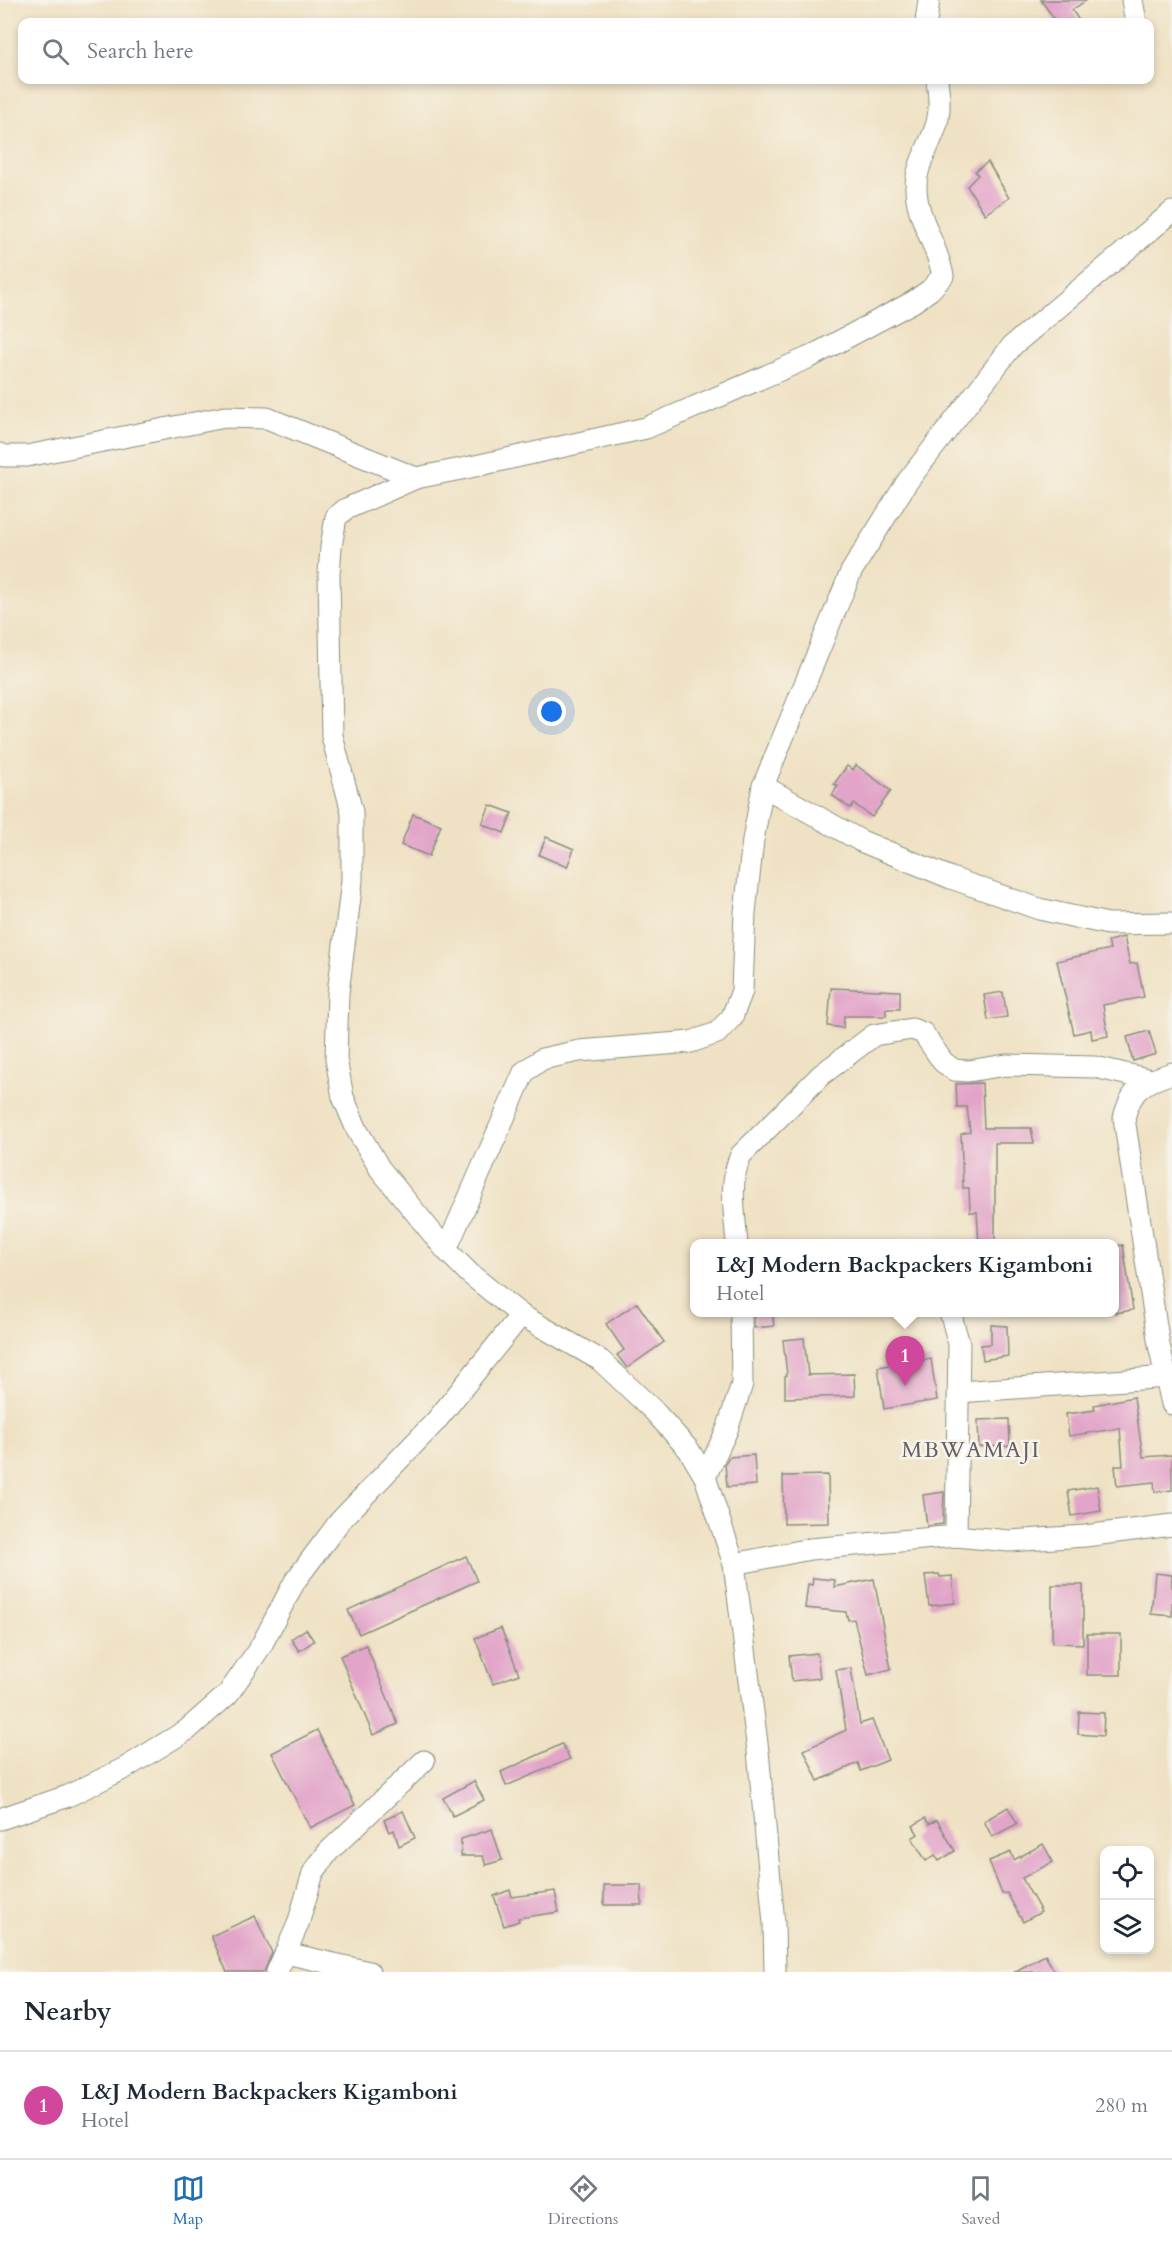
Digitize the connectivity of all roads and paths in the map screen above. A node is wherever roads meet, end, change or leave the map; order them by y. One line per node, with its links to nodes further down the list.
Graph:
1 (929, 0): 3 (street)
2 (1132, 0): 4 (street)
3 (927, 18)
4 (1135, 18)
5 (938, 84): 8 (street)
6 (1172, 212): 9 (street)
7 (0, 454): 8 (street)
8 (416, 478): 14 (street)
9 (763, 786): 10 (street); 14 (street)
10 (1172, 923)
11 (1172, 1073): 12 (street)
12 (1151, 1080): 13 (street); 18 (street)
13 (737, 1239)
14 (446, 1250): 15 (street)
15 (521, 1315): 21 (street); 26 (street)
16 (741, 1317): 21 (street)
17 (951, 1317): 19 (street)
18 (1168, 1377): 19 (street); 20 (street)
19 (959, 1392): 23 (street)
20 (1172, 1404)
21 (705, 1477): 24 (street)
22 (1172, 1525): 23 (street)
23 (956, 1536): 24 (street)
24 (734, 1564): 30 (street)
25 (424, 1761): 27 (street)
26 (0, 1819)
27 (286, 1953): 28 (street); 29 (street)
28 (277, 1972)
29 (369, 1972)
30 (775, 1972)

